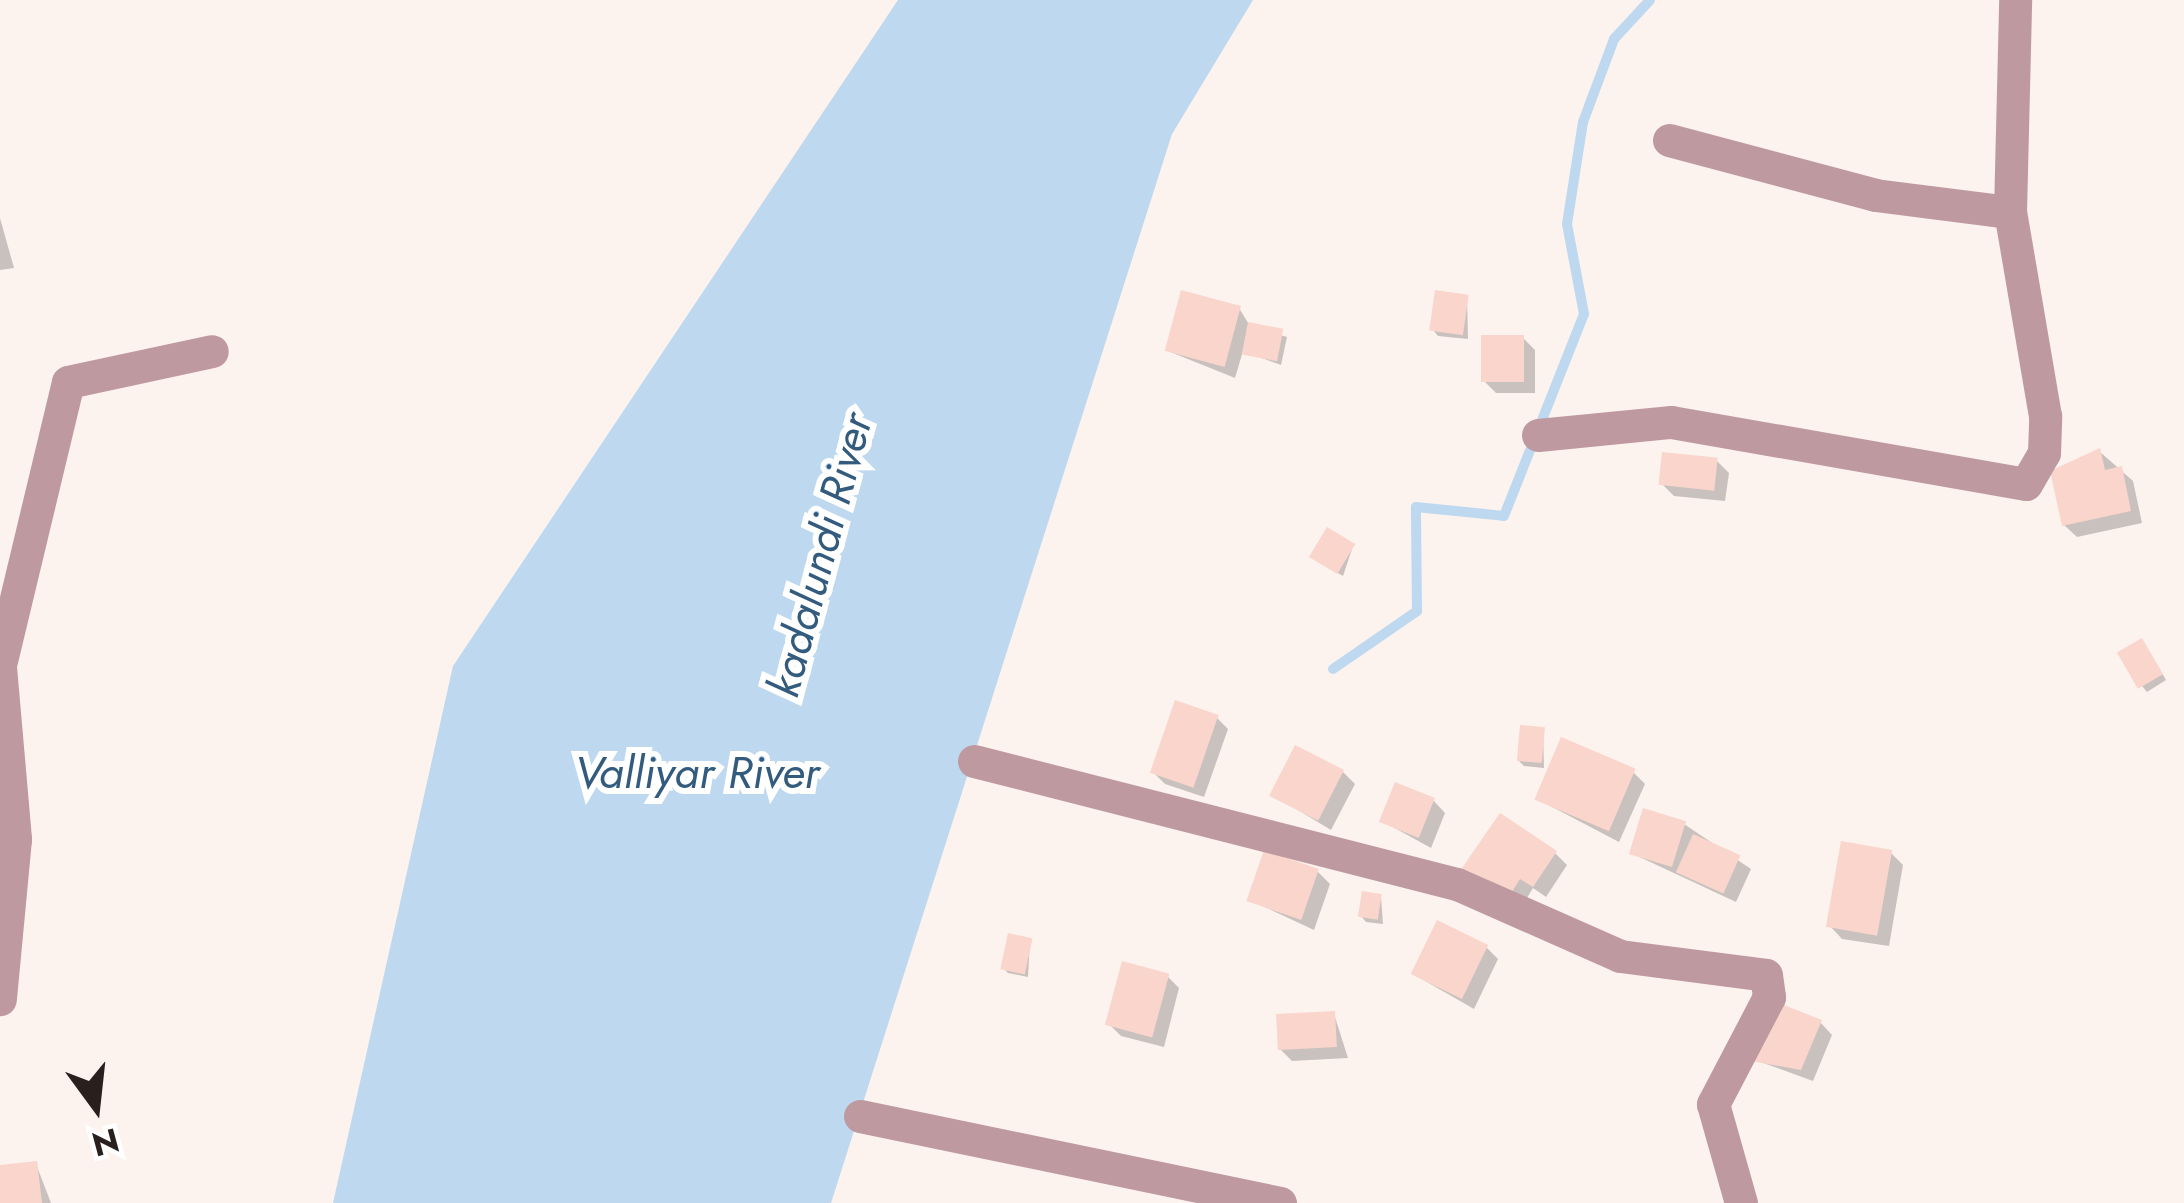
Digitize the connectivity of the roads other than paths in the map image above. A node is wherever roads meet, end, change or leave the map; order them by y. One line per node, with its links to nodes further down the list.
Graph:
1 (2015, 0): 3 (street)
2 (1669, 140): 3 (street)
3 (2010, 212): 5 (street)
4 (212, 351): 6 (street)
5 (1538, 435)
6 (0, 666): 8 (street)
7 (974, 761): 11 (street)
8 (0, 999)
9 (860, 1116): 10 (street)
10 (1280, 1203)
11 (1741, 1203)

